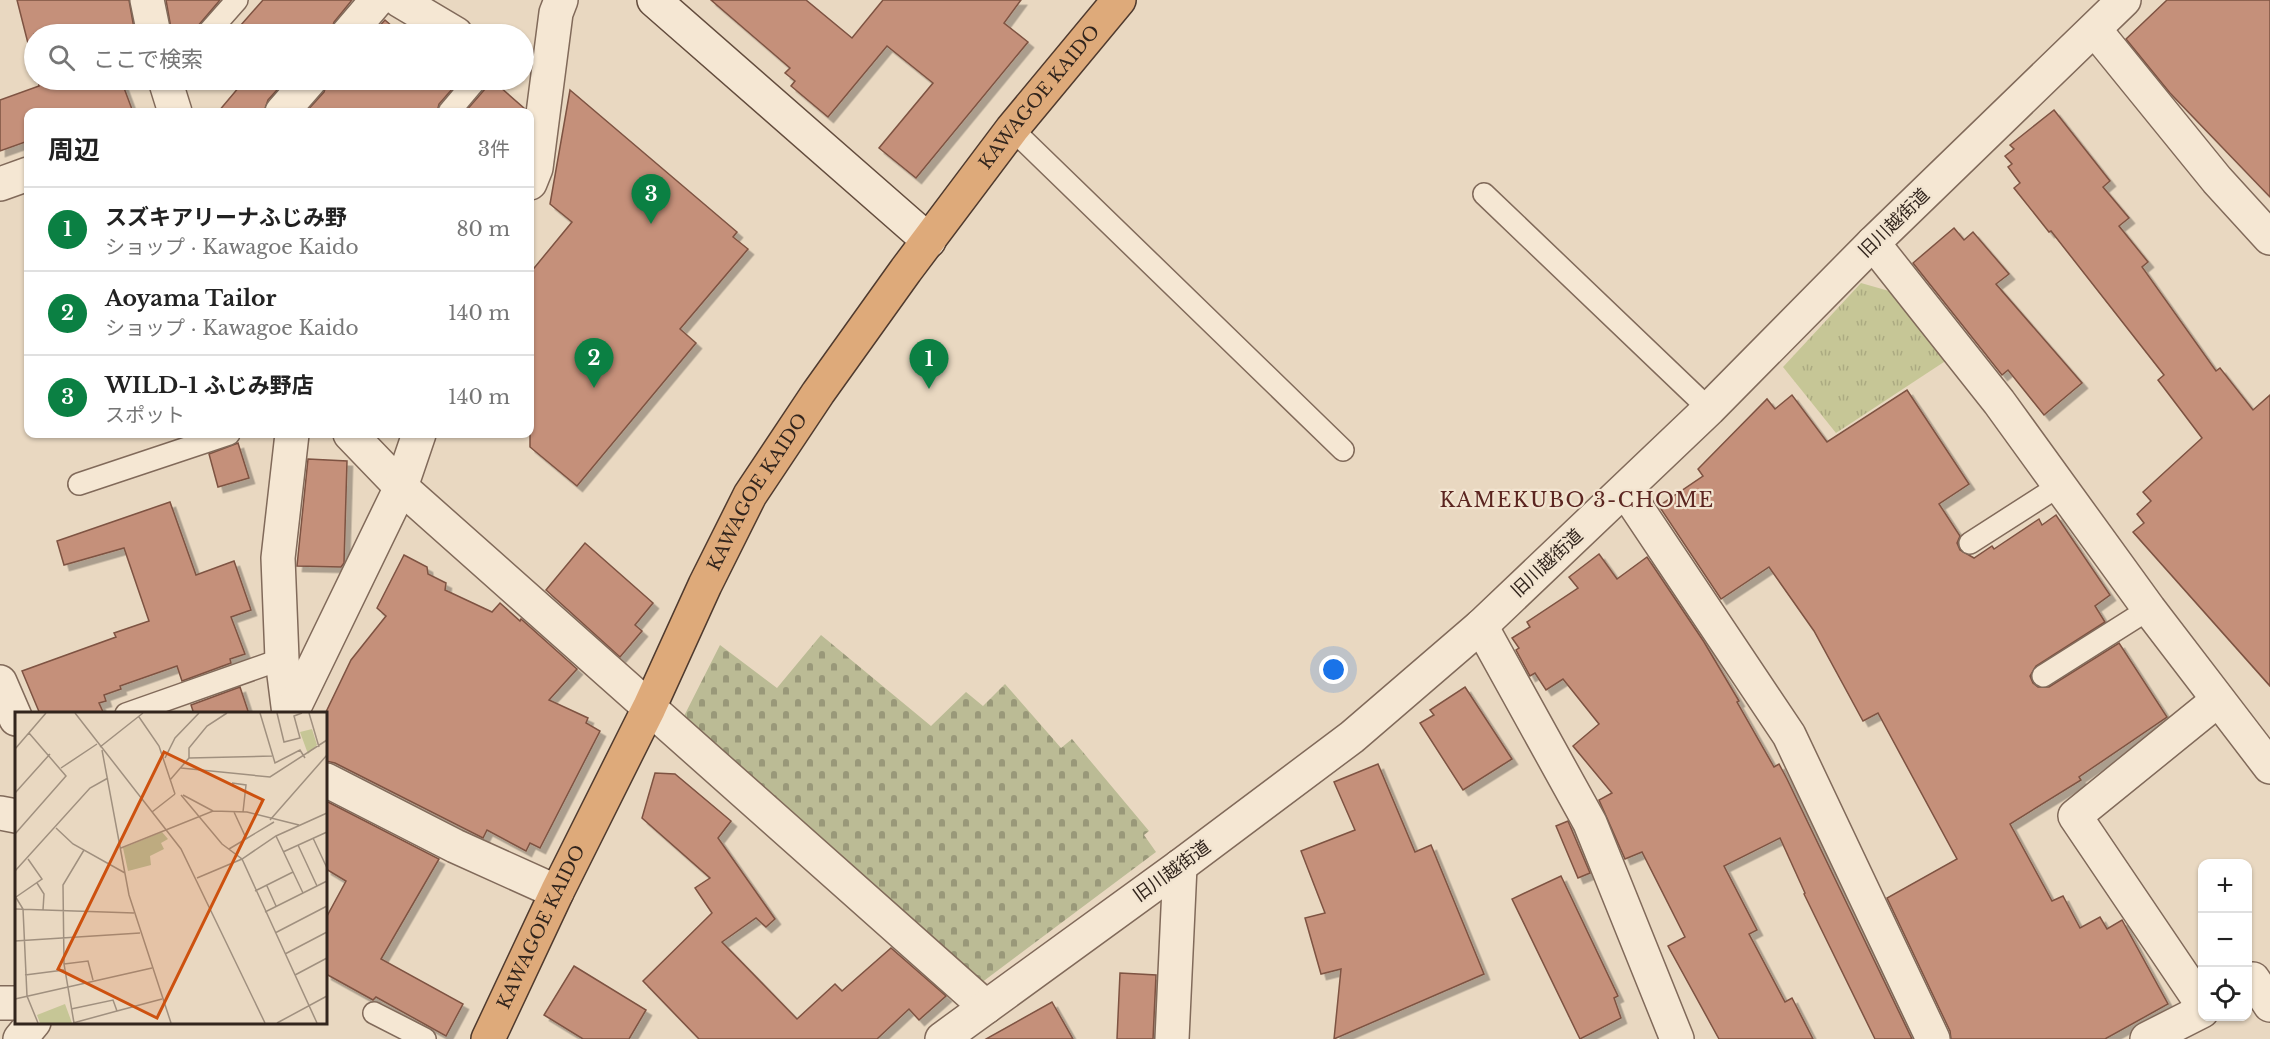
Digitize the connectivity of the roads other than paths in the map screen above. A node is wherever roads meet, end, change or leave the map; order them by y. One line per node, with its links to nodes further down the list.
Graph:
1 (147, 0): 9 (street)
2 (237, 0): 10 (lane)
3 (378, 0): 11 (street)
4 (399, 0): 12 (street)
5 (561, 0): 14 (street)
6 (654, 0): 25 (street)
7 (1119, 0): 19 (highway, KAWAGOE KAIDO)
8 (2124, 0): 13 (street, 旧川越街道)
9 (152, 24)
10 (216, 24)
11 (357, 24)
12 (439, 24)
13 (2095, 30): 24 (street); 26 (street, 旧川越街道)
14 (535, 80): 20 (street)
15 (301, 90): 17 (street)
16 (468, 90): 18 (lane)
17 (286, 108)
18 (452, 108)
19 (1012, 129): 25 (highway, KAWAGOE KAIDO); 32 (lane)
20 (534, 173)
21 (24, 175): 22 (street)
22 (0, 184)
23 (1484, 195): 27 (lane)
24 (2270, 238)
25 (929, 241): 44 (highway, KAWAGOE KAIDO)
26 (1873, 243): 27 (street, 旧川越街道); 34 (street)
27 (1709, 409): 36 (street, 旧川越街道)
28 (218, 438): 33 (lane)
29 (292, 438): 40 (street)
30 (354, 438): 35 (street)
31 (418, 438): 35 (street)
32 (1343, 450)
33 (79, 484)
34 (2059, 486): 37 (lane); 38 (street)
35 (401, 488): 44 (street); 47 (street)
36 (1625, 489): 39 (street, 旧川越街道); 66 (street)
37 (1970, 543)
38 (2149, 609): 41 (lane); 43 (street)
39 (1481, 626): 53 (street, 旧川越街道); 65 (street)
40 (282, 659): 45 (lane); 46 (street)
41 (2043, 676)
42 (0, 682): 48 (street)
43 (2218, 700): 49 (street); 55 (street)
44 (649, 708): 54 (highway, KAWAGOE KAIDO); 56 (street)
45 (132, 712)
46 (290, 712)
47 (291, 712)
48 (15, 717)
49 (2270, 767)
50 (327, 781): 54 (street)
51 (0, 813): 52 (street)
52 (15, 816)
53 (1180, 866): 56 (street, 旧川越街道); 64 (street)
54 (557, 892): 62 (highway, KAWAGOE KAIDO)
55 (2198, 998)
56 (986, 1007): 63 (street, 旧川越街道)
57 (374, 1013): 61 (lane)
58 (2198, 1013): 67 (street)
59 (33, 1024): 60 (street)
60 (20, 1039)
61 (424, 1039)
62 (488, 1039)
63 (942, 1039)
64 (1172, 1039)
65 (1677, 1039)
66 (1933, 1039)
67 (2147, 1039)

